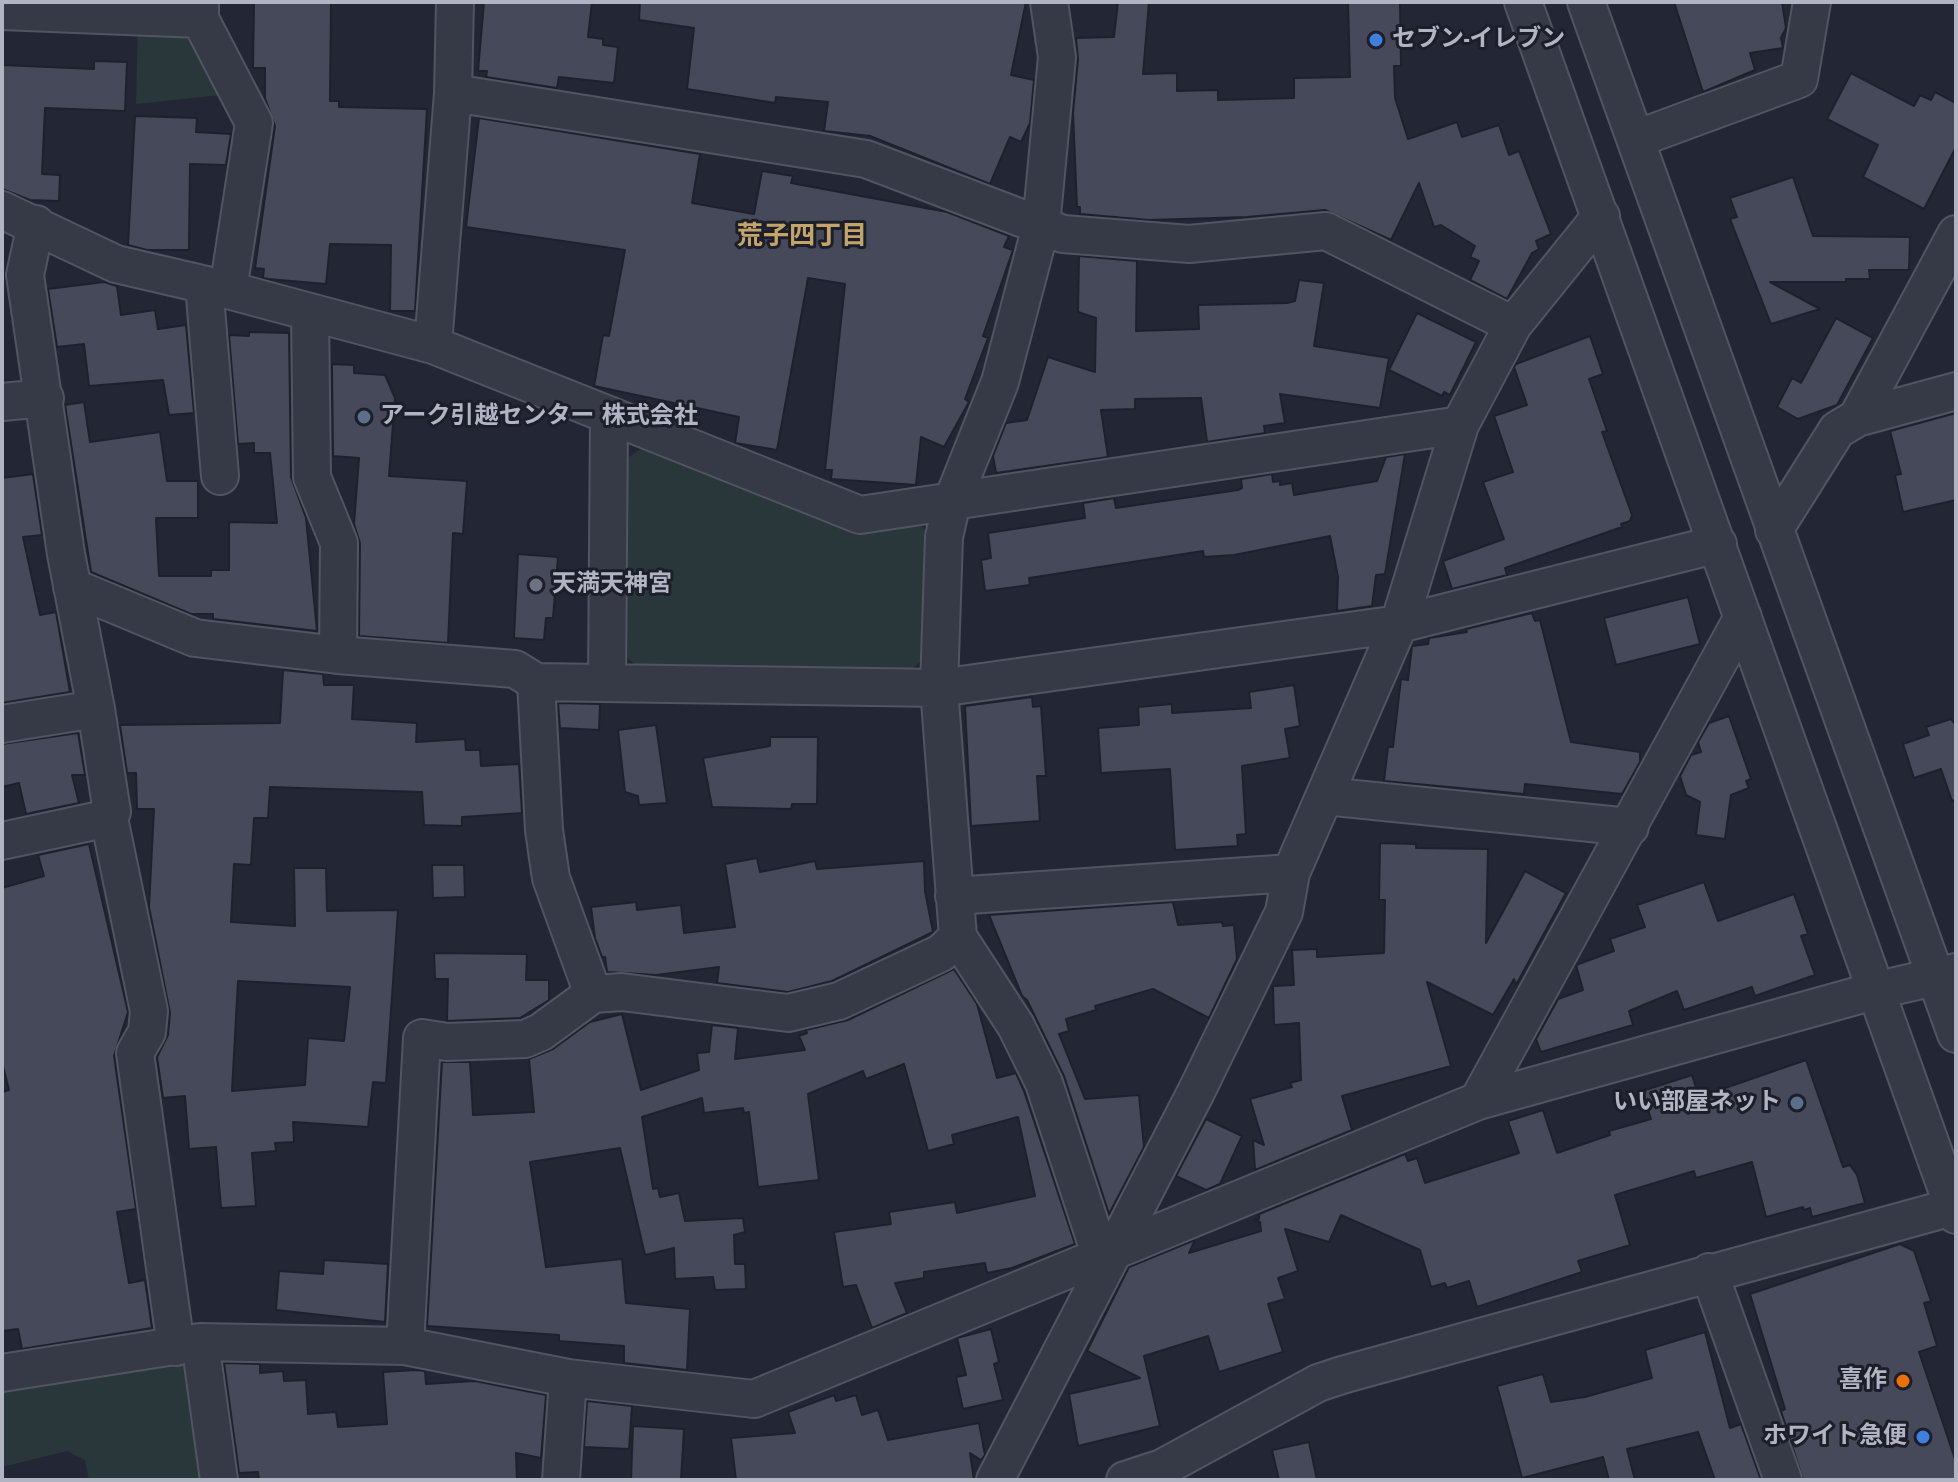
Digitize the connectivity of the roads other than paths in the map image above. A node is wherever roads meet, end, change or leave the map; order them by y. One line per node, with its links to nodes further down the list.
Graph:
1 (455, 2): 8 (street)
2 (1049, 2): 13 (street)
3 (1523, 2): 11 (street)
4 (1586, 2): 9 (street)
5 (1812, 2): 9 (street)
6 (2, 11): 7 (street)
7 (200, 11): 16 (street)
8 (453, 93): 13 (street); 19 (street)
9 (1636, 139): 28 (street)
10 (2, 210): 12 (street)
11 (1601, 216): 18 (street); 29 (street)
12 (36, 224): 15 (street); 16 (street)
13 (1041, 226): 18 (street); 27 (street)
14 (1956, 234): 24 (street)
15 (14, 278): 21 (street)
16 (216, 287): 17 (street); 26 (street)
17 (310, 312): 19 (street); 33 (street)
18 (1513, 325): 25 (street)
19 (433, 345): 23 (street)
20 (1956, 391): 24 (street)
21 (45, 398): 22 (street); 30 (street)
22 (2, 402)
23 (609, 415): 27 (street); 35 (street)
24 (1857, 418): 28 (street)
25 (1460, 425): 27 (street); 32 (street)
26 (220, 476)
27 (952, 502): 36 (street)
28 (1774, 530): 46 (street)
29 (1718, 544): 31 (street); 32 (street)
30 (72, 587): 33 (street); 37 (street)
31 (1743, 617): 41 (street); 47 (street)
32 (1399, 624): 36 (street); 39 (street)
33 (338, 655): 34 (street)
34 (536, 682): 35 (street); 48 (street)
35 (607, 683): 36 (street)
36 (939, 688): 44 (street)
37 (96, 709): 38 (street); 40 (street)
38 (2, 724)
39 (1325, 796): 41 (street); 43 (street)
40 (109, 818): 42 (street); 54 (street)
41 (1630, 827): 50 (street)
42 (2, 841)
43 (1291, 873): 44 (street); 52 (street)
44 (954, 896): 45 (street)
45 (958, 937): 48 (street); 52 (street)
46 (1945, 975): 47 (street); 49 (street)
47 (1874, 991): 50 (street); 51 (street)
48 (593, 994): 55 (street)
49 (1956, 1034)
50 (1478, 1101): 52 (street)
51 (1955, 1209): 53 (street)
52 (1107, 1255): 57 (street); 60 (street)
53 (1709, 1272): 61 (street); 62 (street)
54 (188, 1344): 55 (street); 56 (street); 58 (street)
55 (405, 1346): 57 (street)
56 (2, 1373)
57 (568, 1378): 59 (street)
58 (219, 1480)
59 (561, 1480)
60 (995, 1480)
61 (1125, 1480)
62 (1783, 1480)

